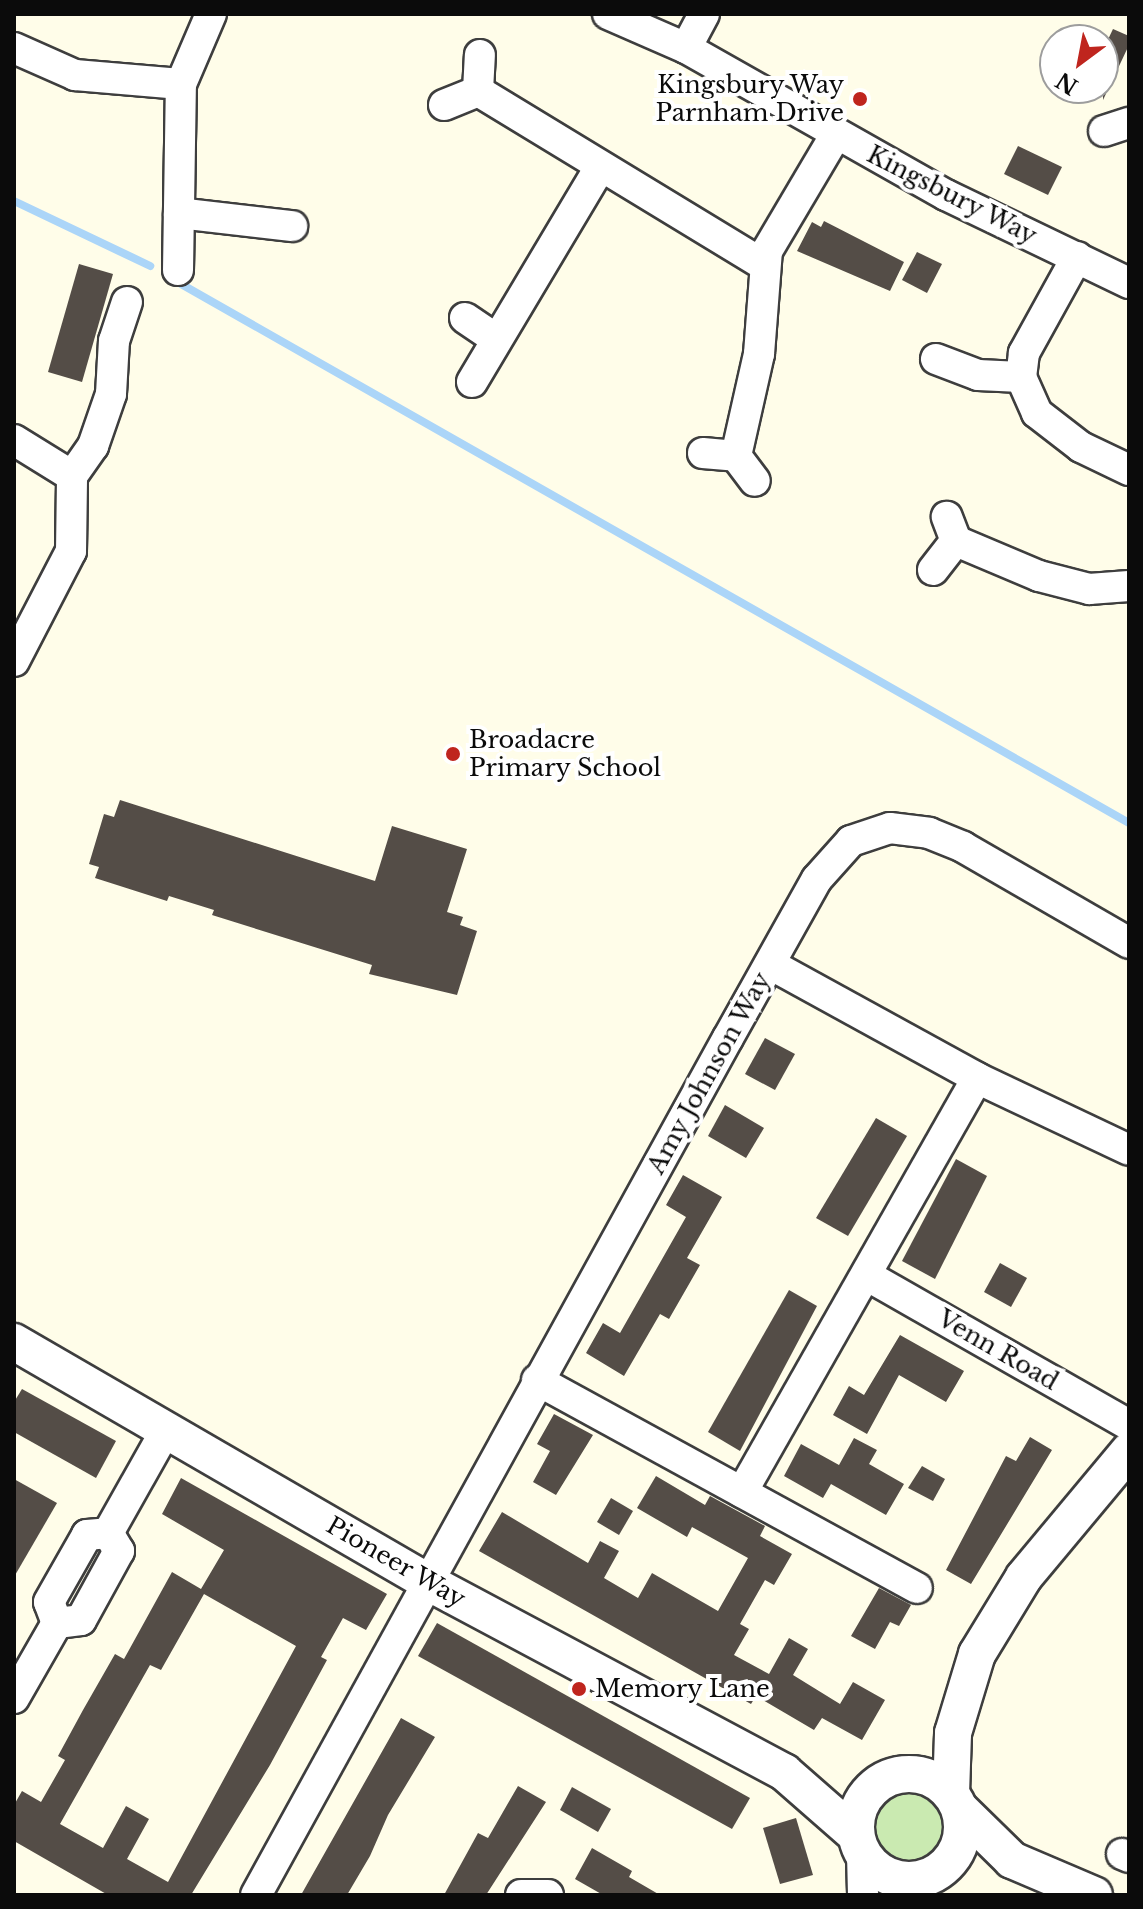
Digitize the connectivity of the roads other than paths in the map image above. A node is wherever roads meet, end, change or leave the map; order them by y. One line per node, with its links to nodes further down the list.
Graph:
1 (211, 14): 7 (street)
2 (608, 14): 5 (street, Kingsbury Way)
3 (704, 14): 5 (street)
4 (14, 48): 7 (street)
5 (686, 48): 10 (street, Kingsbury Way)
6 (480, 55): 8 (street)
7 (181, 84): 12 (street)
8 (478, 91): 9 (street); 11 (street)
9 (444, 105)
10 (835, 136): 14 (street, Kingsbury Way); 15 (street)
11 (600, 167): 15 (street); 20 (street)
12 (179, 213): 13 (street); 16 (street)
13 (292, 226)
14 (1077, 257): 17 (street, Kingsbury Way); 22 (street)
15 (763, 264): 26 (street)
16 (178, 270)
17 (1129, 283)
18 (127, 302): 28 (street)
19 (465, 318): 20 (street)
20 (496, 339): 23 (street)
21 (936, 359): 22 (street)
22 (1021, 377): 27 (street)
23 (472, 382)
24 (14, 440): 28 (street)
25 (703, 453): 26 (street)
26 (736, 456): 29 (street)
27 (1129, 468)
28 (72, 476): 32 (street)
29 (755, 481)
30 (933, 570): 31 (street)
31 (1129, 586)
32 (14, 661)
33 (1129, 943): 34 (street, Amy Johnson Way)
34 (770, 964): 35 (street); 39 (street, Amy Johnson Way)
35 (977, 1078): 36 (street); 37 (street)
36 (1129, 1150)
37 (866, 1275): 40 (street, Venn Road); 43 (street)
38 (14, 1342): 41 (street, Pioneer Way)
39 (537, 1380): 43 (street); 44 (street, Amy Johnson Way)
40 (1129, 1425)
41 (166, 1430): 44 (street, Pioneer Way); 46 (street)
42 (1129, 1451): 47 (street)
43 (742, 1492): 45 (street)
44 (426, 1581): 48 (street, Pioneer Way); 54 (street)
45 (917, 1588)
46 (14, 1698)
47 (953, 1733): 49 (street); 50 (street)
48 (784, 1772): 49 (street, Pioneer Way); 51 (street, Pioneer Way)
49 (888, 1778): 50 (street); 51 (street)
50 (955, 1801): 52 (street); 53 (street)
51 (859, 1844): 53 (street); 57 (street)
52 (1012, 1860): 53 (street); 58 (street)
53 (924, 1881)
54 (256, 1895)
55 (521, 1895): 56 (street)
56 (548, 1895)
57 (863, 1895)
58 (1094, 1895)

